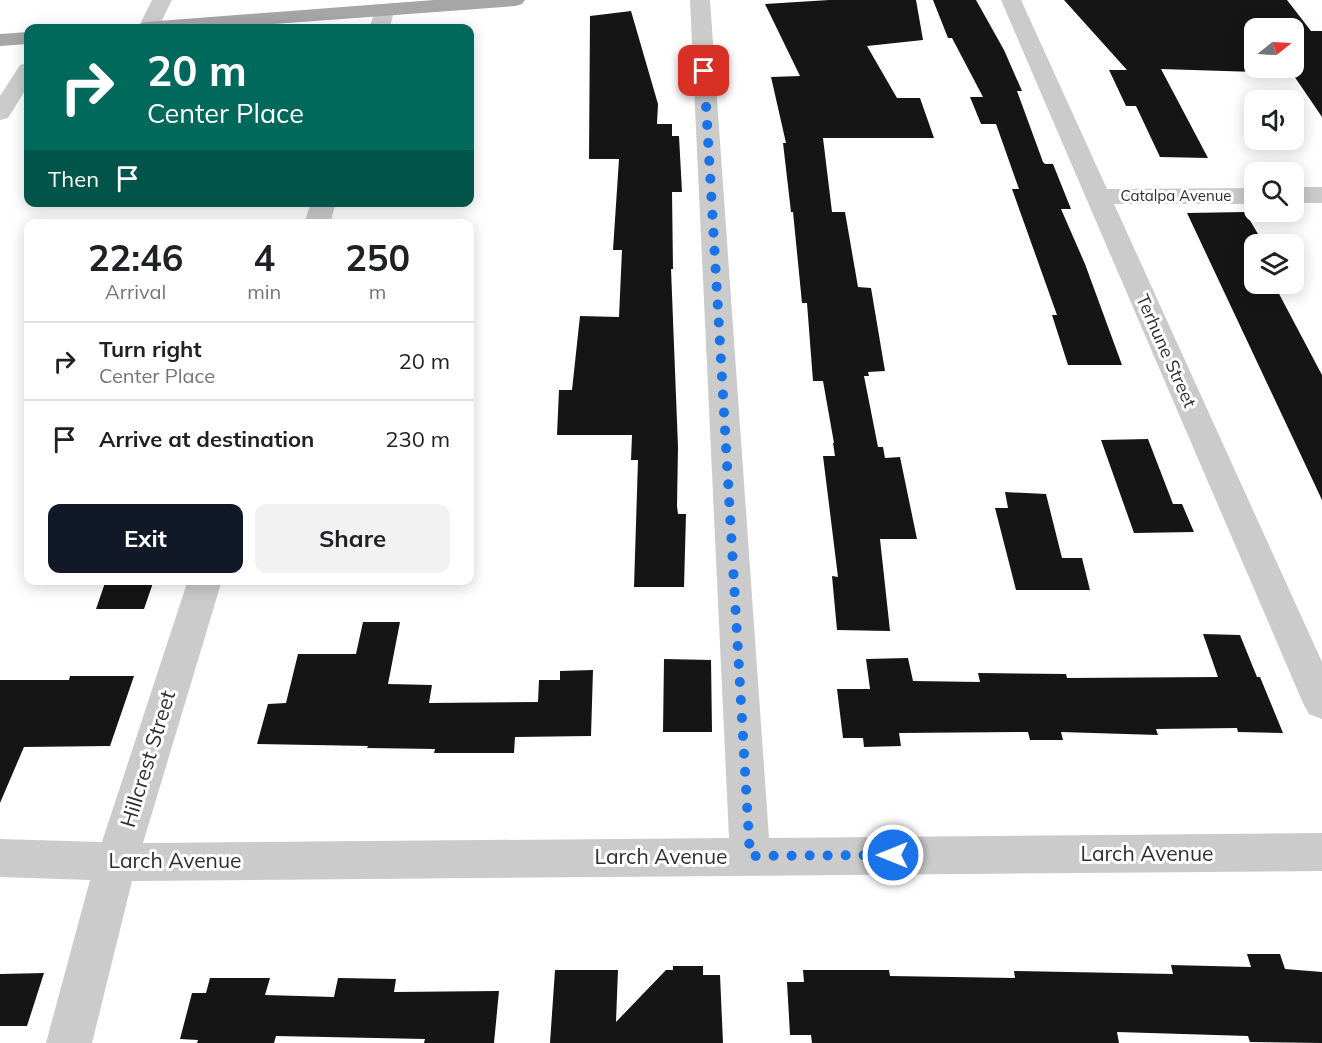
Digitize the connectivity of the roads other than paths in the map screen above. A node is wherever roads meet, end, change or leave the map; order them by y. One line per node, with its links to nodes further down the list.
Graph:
1 (162, 0): 6 (street)
2 (515, 0): 5 (main road)
3 (700, 0): 19 (street)
4 (1011, 0): 15 (street, Terhune Street)
5 (381, 19): 7 (main road)
6 (149, 24)
7 (251, 24)
8 (24, 38): 9 (main road)
9 (0, 40)
10 (24, 76): 11 (street)
11 (0, 113)
12 (1304, 195): 13 (street)
13 (1322, 195)
14 (1244, 196): 15 (street, Catalpa Avenue)
15 (1098, 197): 17 (street, Terhune Street)
16 (203, 585): 21 (street, Hillcrest Street)
17 (1322, 703)
18 (1322, 852): 19 (street, Larch Avenue)
19 (750, 856): 21 (street, Larch Avenue)
20 (0, 858): 21 (street, Larch Avenue)
21 (116, 862): 22 (street, Hillcrest Street)
22 (69, 1043)

